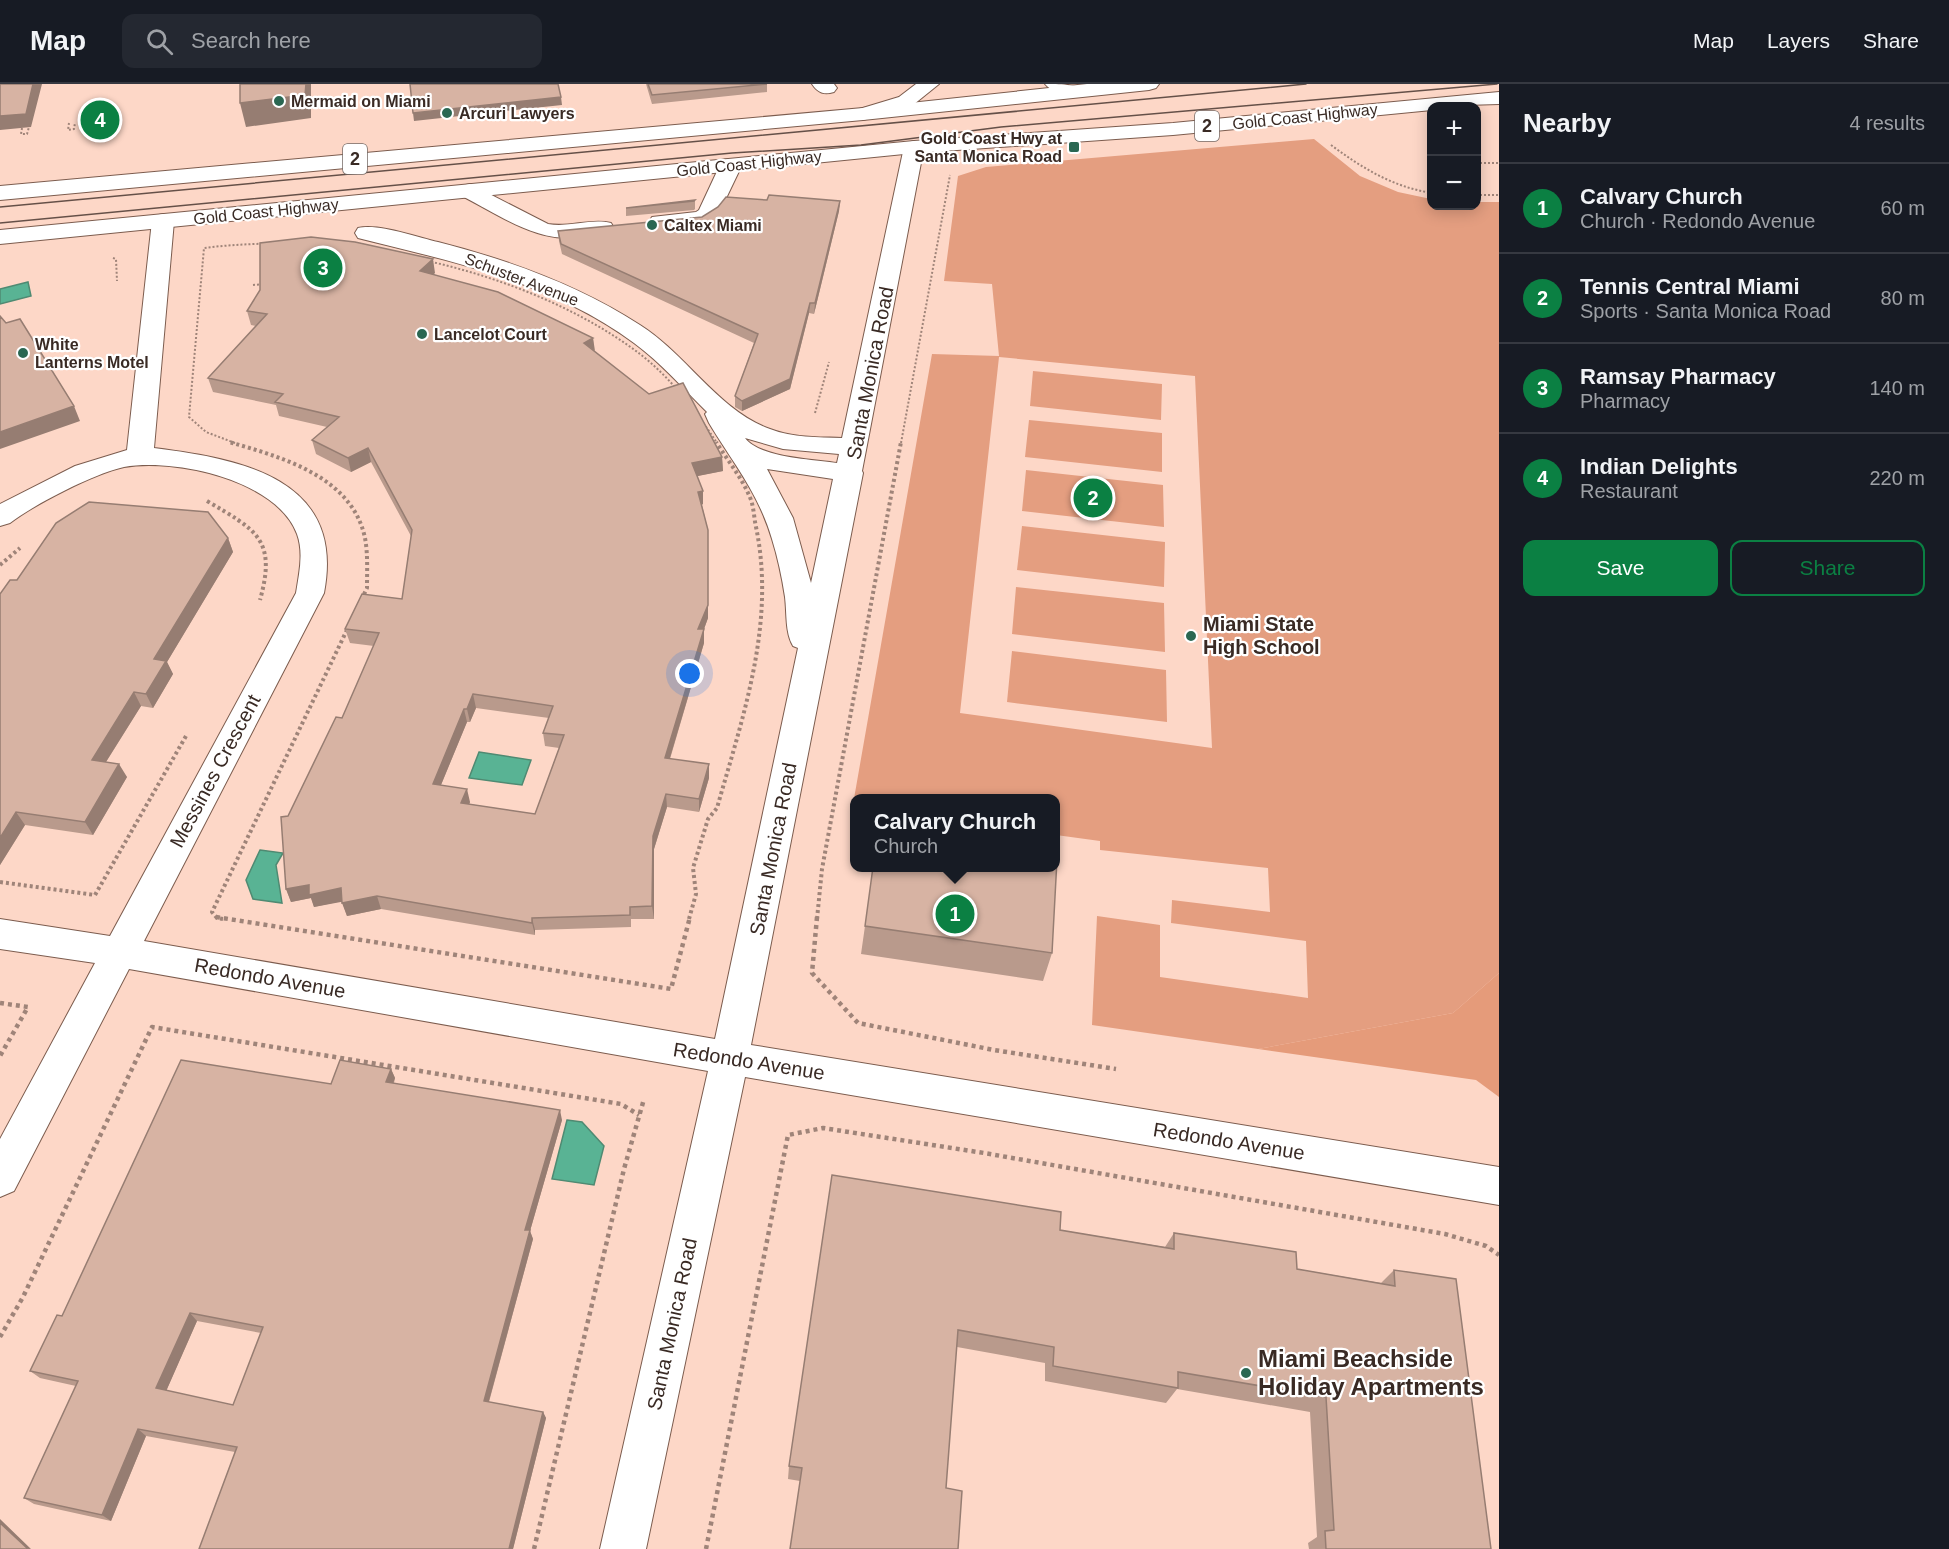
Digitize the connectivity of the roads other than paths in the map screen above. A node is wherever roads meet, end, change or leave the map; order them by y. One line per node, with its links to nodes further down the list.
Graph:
1 (929, 84): 6 (main road)
2 (1056, 84): 4 (main road)
3 (1149, 84): 4 (main road, Gold Coast Highway / 2)
4 (1076, 92): 6 (main road, Gold Coast Highway / 2)
5 (1499, 98): 7 (main road, Gold Coast Highway / 2)
6 (863, 114): 10 (main road, Gold Coast Highway / 2)
7 (914, 147): 8 (main road, Gold Coast Highway / 2); 17 (main road, Santa Monica Road)
8 (731, 165): 9 (main road, Gold Coast Highway / 2); 9 (main road)
9 (470, 191): 11 (main road, Gold Coast Highway / 2)
10 (0, 193)
11 (163, 221): 13 (main road, Gold Coast Highway / 2); 16 (main road)
12 (366, 233): 14 (main road, Schuster Avenue)
13 (0, 237)
14 (715, 407): 15 (main road, Schuster Avenue); 17 (main road, Schuster Avenue)
15 (740, 451): 17 (main road); 19 (main road, Schuster Avenue)
16 (140, 456): 18 (main road, Messines Crescent); 21 (main road, Messines Crescent)
17 (852, 460): 19 (main road, Santa Monica Road)
18 (0, 517)
19 (807, 681): 22 (main road, Santa Monica Road)
20 (0, 934): 21 (main road, Redondo Avenue)
21 (119, 952): 22 (main road, Redondo Avenue); 23 (main road, Messines Crescent)
22 (730, 1058): 24 (main road, Redondo Avenue); 25 (main road, Santa Monica Road)
23 (0, 1178)
24 (1499, 1186)
25 (622, 1549)

